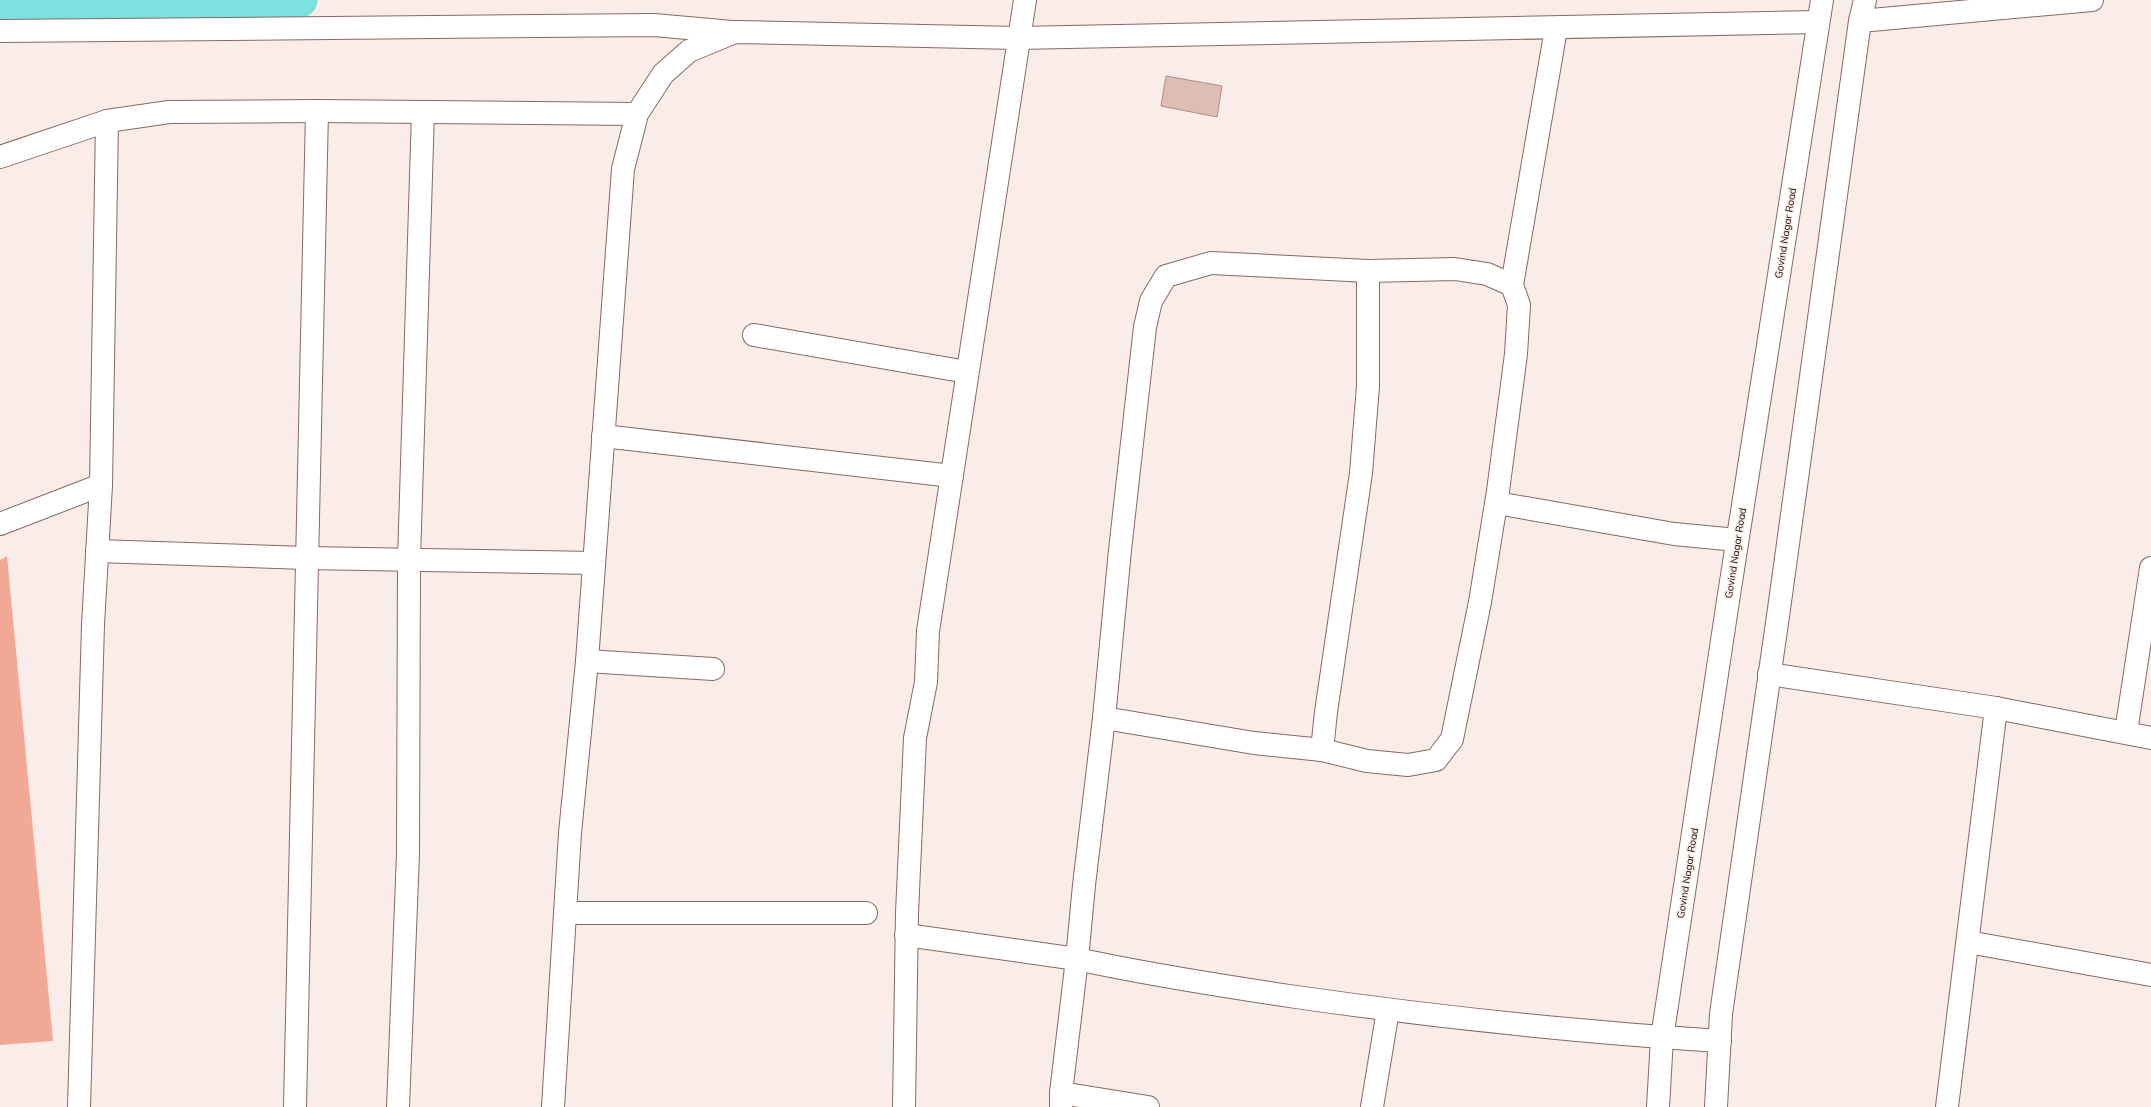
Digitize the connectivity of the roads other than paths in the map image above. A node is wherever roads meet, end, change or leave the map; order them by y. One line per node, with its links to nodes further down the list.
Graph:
1 (1025, 0): 10 (street)
2 (1822, 0): 6 (street, Govind Nagar Road)
3 (1865, 0): 5 (street)
4 (2092, 0): 5 (street)
5 (1860, 21): 33 (street)
6 (1818, 22): 7 (street); 25 (street, Govind Nagar Road)
7 (1556, 29): 10 (street); 17 (street)
8 (0, 31): 9 (street)
9 (735, 32): 10 (street); 13 (street)
10 (1017, 38): 19 (street)
11 (317, 111): 12 (street); 14 (street); 27 (street)
12 (422, 112): 13 (street); 28 (street)
13 (637, 114): 20 (street)
14 (106, 121): 15 (street); 22 (street)
15 (0, 157)
16 (1368, 271): 17 (street); 35 (street); 38 (street)
17 (1512, 284): 23 (street)
18 (754, 334): 19 (street)
19 (968, 372): 21 (street)
20 (603, 436): 21 (street); 29 (street)
21 (952, 476): 41 (street)
22 (101, 485): 24 (street); 26 (street)
23 (1497, 502): 25 (street); 38 (street)
24 (0, 524)
25 (1737, 540): 46 (street, Govind Nagar Road)
26 (97, 551): 27 (street); 49 (street)
27 (306, 558): 28 (street); 50 (street)
28 (409, 560): 29 (street); 51 (street)
29 (594, 563): 31 (street)
30 (2151, 568): 36 (street)
31 (587, 661): 32 (street); 39 (street)
32 (713, 669)
33 (1769, 674): 34 (street); 47 (street)
34 (1996, 708): 36 (street); 42 (street)
35 (1104, 718): 38 (street); 43 (street)
36 (2126, 732): 37 (street)
37 (2151, 738)
38 (1322, 750)
39 (565, 913): 40 (street); 52 (street)
40 (866, 913)
41 (906, 935): 43 (street); 53 (street)
42 (1968, 942): 44 (street); 58 (street)
43 (1077, 960): 45 (street); 48 (street)
44 (2151, 975)
45 (1388, 1010): 46 (street); 55 (street)
46 (1662, 1038): 47 (street); 56 (street, Govind Nagar Road)
47 (1720, 1041): 57 (street)
48 (1061, 1100): 54 (street)
49 (79, 1107)
50 (295, 1107)
51 (398, 1107)
52 (553, 1107)
53 (904, 1107)
54 (1148, 1107)
55 (1372, 1107)
56 (1658, 1107)
57 (1716, 1107)
58 (1947, 1107)

